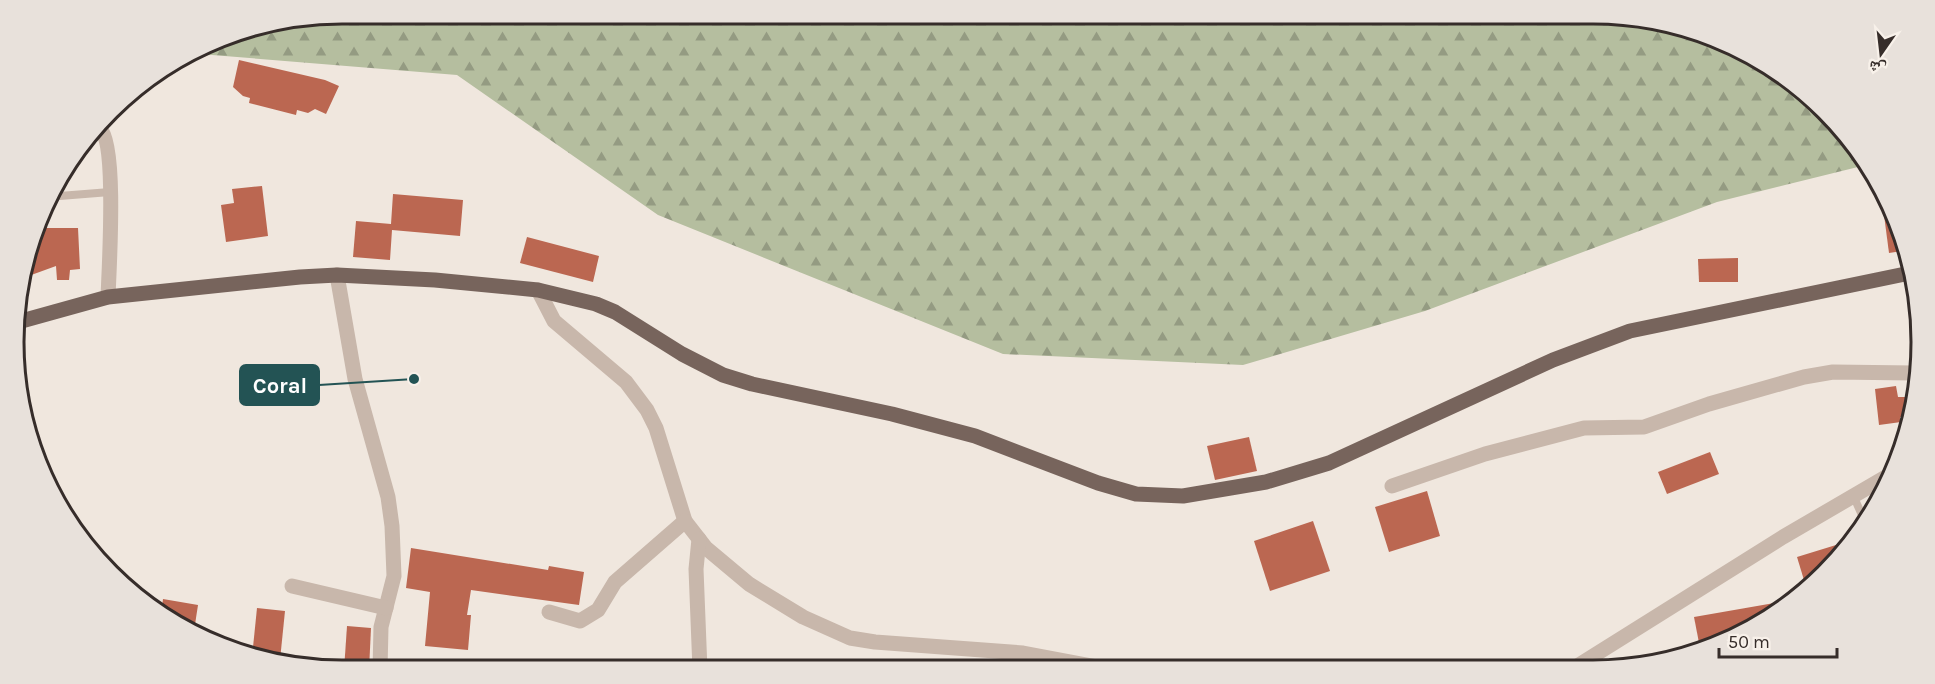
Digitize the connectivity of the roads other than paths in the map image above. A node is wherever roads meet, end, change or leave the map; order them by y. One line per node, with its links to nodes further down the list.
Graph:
1 (102, 134): 2 (street)
2 (110, 192): 3 (lane); 7 (street)
3 (60, 196)
4 (1904, 274): 6 (main road)
5 (337, 276): 6 (main road); 7 (main road); 17 (street)
6 (537, 290): 14 (street)
7 (108, 297): 8 (main road)
8 (25, 320)
9 (1909, 373): 11 (street)
10 (1879, 481): 12 (street)
11 (1392, 486)
12 (1853, 495): 13 (lane); 22 (street)
13 (1861, 513)
14 (685, 521): 15 (street); 18 (street)
15 (699, 539): 20 (street); 21 (street)
16 (292, 586): 17 (street)
17 (386, 608): 19 (street)
18 (549, 612)
19 (380, 660)
20 (700, 660)
21 (1060, 660)
22 (1587, 660)

